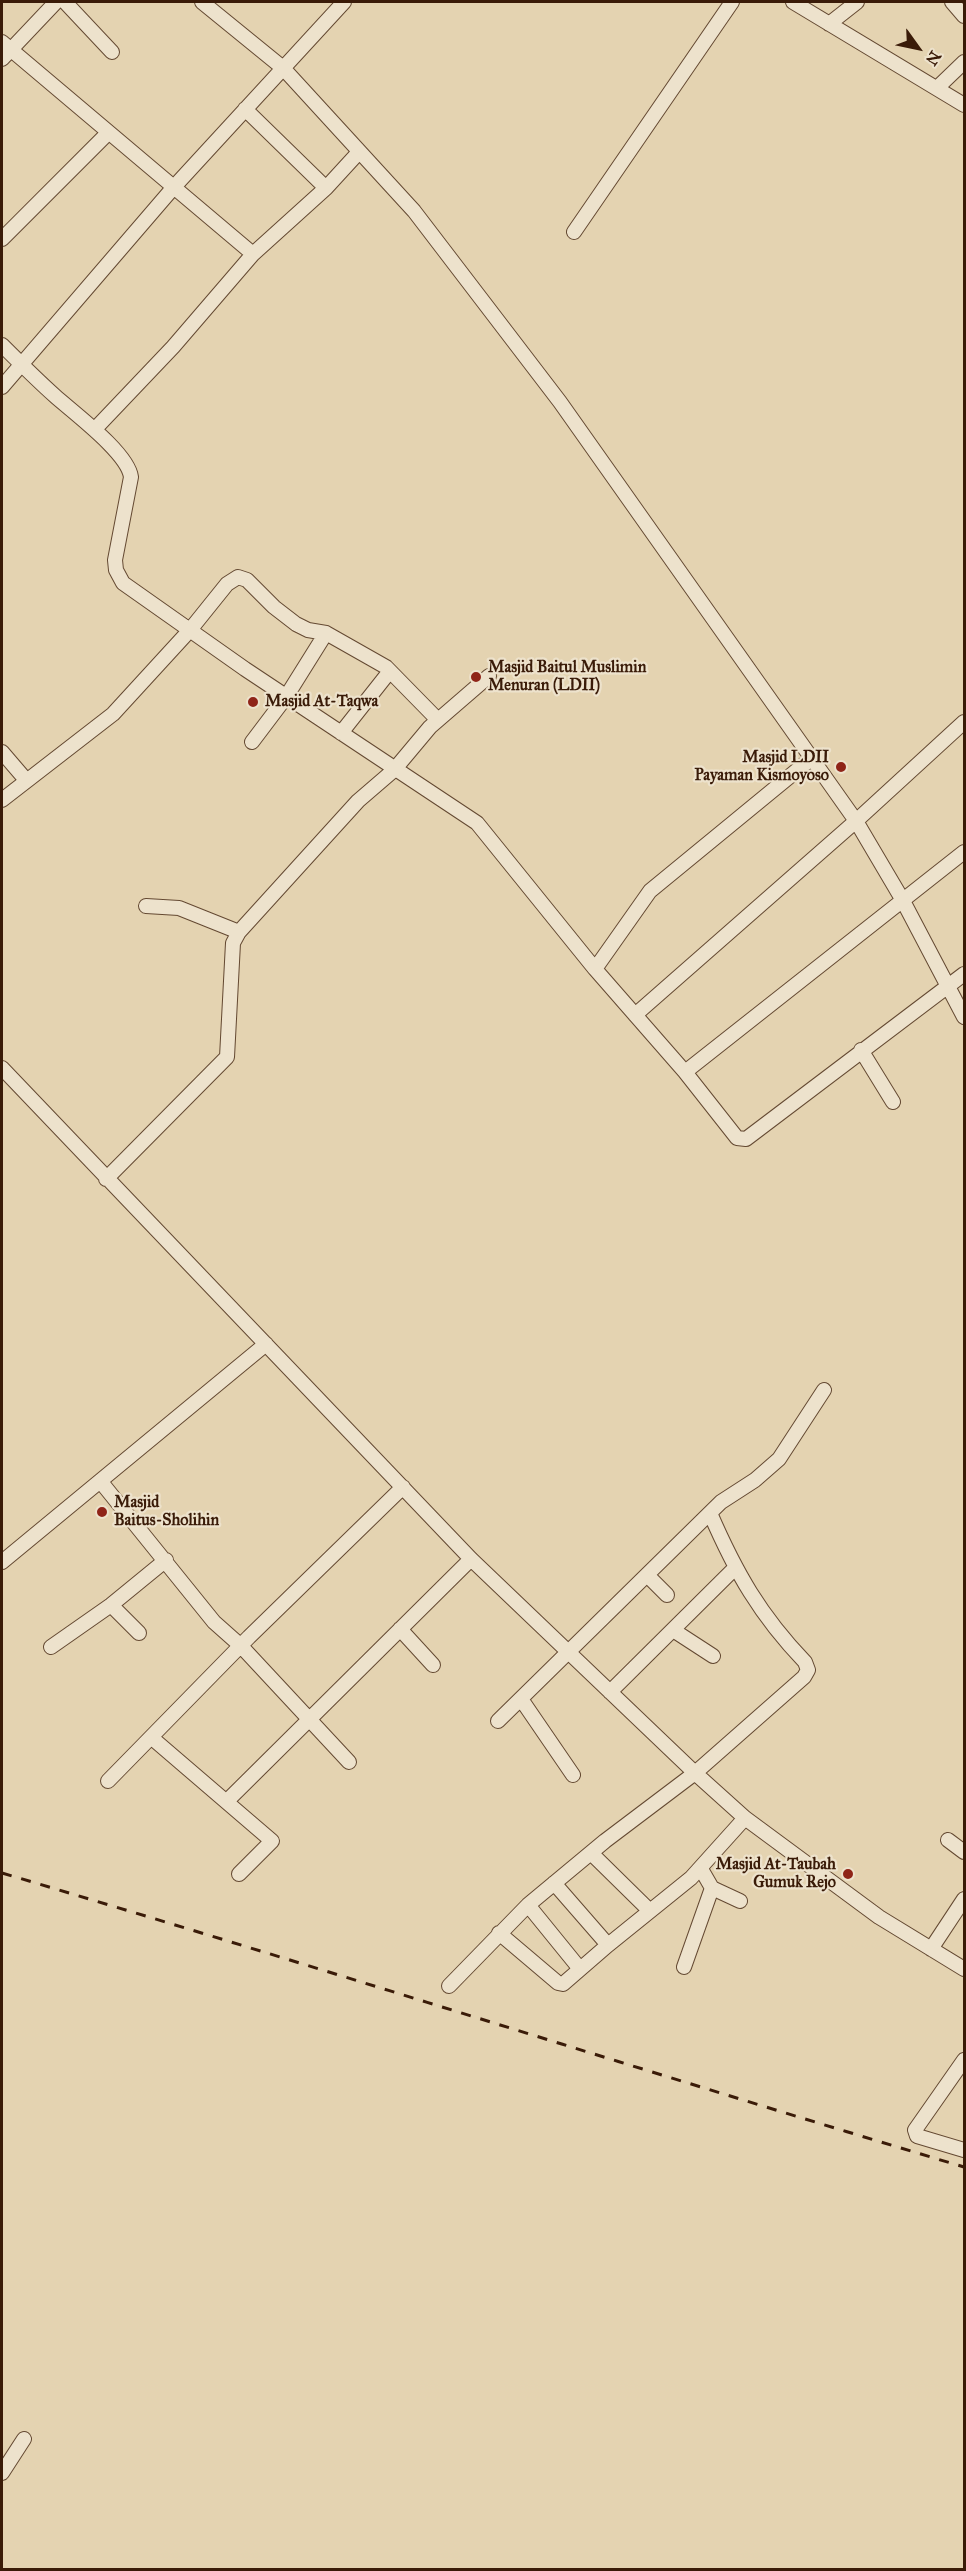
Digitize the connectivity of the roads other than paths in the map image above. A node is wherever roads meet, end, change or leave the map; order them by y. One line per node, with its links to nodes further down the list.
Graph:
1 (56, 2): 11 (street)
2 (64, 2): 12 (street)
3 (202, 2): 14 (street)
4 (344, 2): 14 (street)
5 (732, 2): 22 (street)
6 (793, 2): 10 (street)
7 (857, 2): 10 (street)
8 (952, 2): 9 (street)
9 (964, 16)
10 (829, 24): 15 (street)
11 (5, 50): 18 (street)
12 (112, 52)
13 (964, 62): 15 (street)
14 (283, 68): 17 (street); 19 (street)
15 (937, 88): 16 (street)
16 (964, 105)
17 (245, 109): 20 (street); 21 (street)
18 (108, 133): 20 (street); 23 (street)
19 (359, 152): 21 (street); 39 (street)
20 (172, 188): 24 (street); 26 (street)
21 (326, 188): 24 (street)
22 (574, 231)
23 (2, 239)
24 (254, 254): 28 (street)
25 (2, 345): 26 (street)
26 (21, 364): 27 (street); 28 (street)
27 (2, 387)
28 (95, 429): 29 (street)
29 (190, 630): 30 (street); 33 (street); 41 (street)
30 (326, 633): 31 (street); 33 (street)
31 (390, 671): 34 (street); 36 (street)
32 (489, 676): 34 (street)
33 (286, 697): 36 (street); 37 (street)
34 (438, 719): 40 (street)
35 (964, 722): 43 (street)
36 (340, 733): 40 (street)
37 (252, 741)
38 (2, 752): 41 (street)
39 (812, 758): 43 (street); 48 (street)
40 (394, 770): 47 (street); 48 (street)
41 (26, 780): 42 (street)
42 (2, 800)
43 (856, 821): 45 (street); 51 (street)
44 (964, 852): 45 (street)
45 (902, 899): 50 (street); 55 (street)
46 (146, 906): 47 (street)
47 (239, 932): 57 (street)
48 (595, 969): 51 (street)
49 (964, 974): 50 (street)
50 (950, 987): 52 (street); 53 (street)
51 (635, 1015): 55 (street)
52 (964, 1017)
53 (861, 1050): 55 (street); 56 (street)
54 (2, 1068): 57 (street)
55 (685, 1072)
56 (893, 1102)
57 (106, 1179): 58 (street)
58 (266, 1344): 60 (street); 61 (street)
59 (824, 1390): 62 (street)
60 (101, 1482): 64 (street); 65 (street)
61 (403, 1487): 63 (street); 73 (street)
62 (710, 1513): 66 (street); 67 (street)
63 (471, 1558): 70 (street); 75 (street)
64 (166, 1560): 69 (street); 73 (street)
65 (2, 1562)
66 (735, 1568): 71 (street); 84 (street)
67 (647, 1575): 68 (street); 75 (street)
68 (667, 1595)
69 (111, 1605): 72 (street); 74 (street)
70 (400, 1629): 77 (street); 80 (street)
71 (673, 1630): 76 (street); 78 (street)
72 (139, 1633)
73 (241, 1646): 80 (street); 82 (street)
74 (51, 1647)
75 (568, 1652): 78 (street); 79 (street)
76 (712, 1656)
77 (433, 1665)
78 (610, 1692): 84 (street)
79 (521, 1699): 81 (street); 85 (street)
80 (309, 1717): 83 (street); 87 (street)
81 (498, 1721)
82 (152, 1738): 86 (street); 87 (street)
83 (350, 1762)
84 (695, 1773): 88 (street); 91 (street)
85 (573, 1775)
86 (108, 1781)
87 (227, 1802): 93 (street)
88 (745, 1818): 92 (street); 102 (street)
89 (948, 1840): 90 (street)
90 (964, 1852)
91 (591, 1853): 94 (street); 99 (street)
92 (701, 1869): 95 (street); 99 (street)
93 (239, 1874)
94 (554, 1883): 98 (street); 101 (street)
95 (712, 1888): 97 (street); 103 (street)
96 (964, 1899): 102 (street)
97 (740, 1901)
98 (528, 1905): 100 (street); 104 (street)
99 (650, 1911): 101 (street)
100 (499, 1934): 104 (street); 106 (street)
101 (608, 1945): 104 (street)
102 (931, 1949): 105 (street)
103 (684, 1966)
104 (580, 1969)
105 (964, 1969)
106 (449, 1986)
107 (964, 2061): 108 (street)
108 (964, 2150)
109 (24, 2439): 110 (street)
110 (2, 2474)

